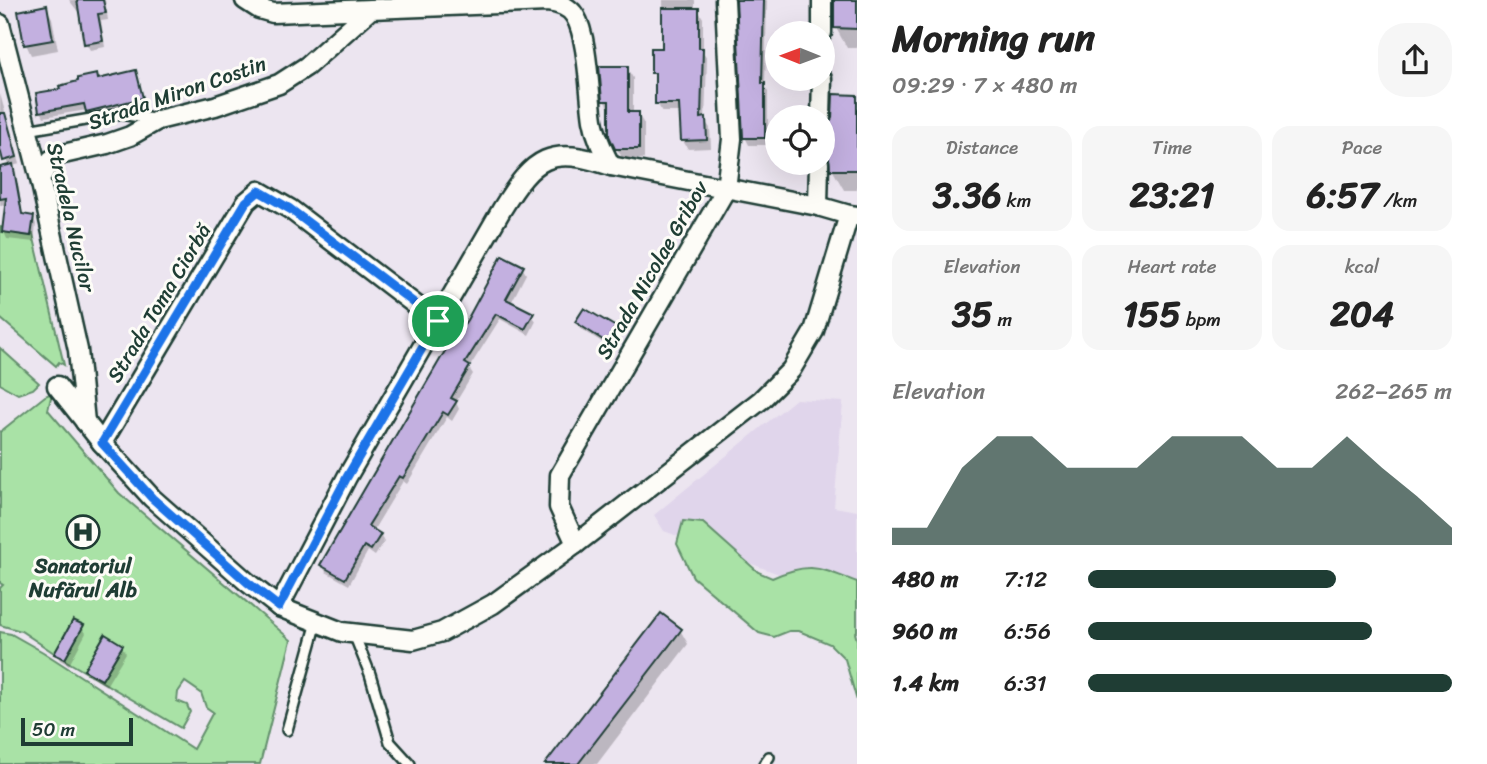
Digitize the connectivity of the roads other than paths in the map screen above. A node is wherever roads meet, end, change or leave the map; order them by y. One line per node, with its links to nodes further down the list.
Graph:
1 (245, 0): 4 (street)
2 (725, 0): 12 (street, Strada Nicolae Gribov)
3 (822, 0): 5 (street)
4 (371, 9): 7 (street, Strada Miron Costin); 9 (street)
5 (822, 21)
6 (0, 24): 8 (street, Stradela Nucilor)
7 (158, 120): 8 (lane); 11 (street, Strada Miron Costin)
8 (27, 130): 11 (street, Stradela Nucilor)
9 (611, 166): 12 (street); 15 (street)
10 (819, 175): 13 (street)
11 (40, 179): 17 (street, Stradela Nucilor)
12 (726, 189): 13 (street); 19 (street, Strada Nicolae Gribov)
13 (818, 206): 14 (street)
14 (853, 216): 19 (street)
15 (438, 321): 18 (street, Strada Toma Ciorbă); 20 (street)
16 (57, 386): 17 (street)
17 (85, 422): 18 (street)
18 (102, 443): 20 (street)
19 (576, 544): 22 (street)
20 (279, 607): 21 (street)
21 (317, 622): 22 (street); 23 (lane)
22 (354, 634): 24 (lane)
23 (287, 730)
24 (410, 764)

